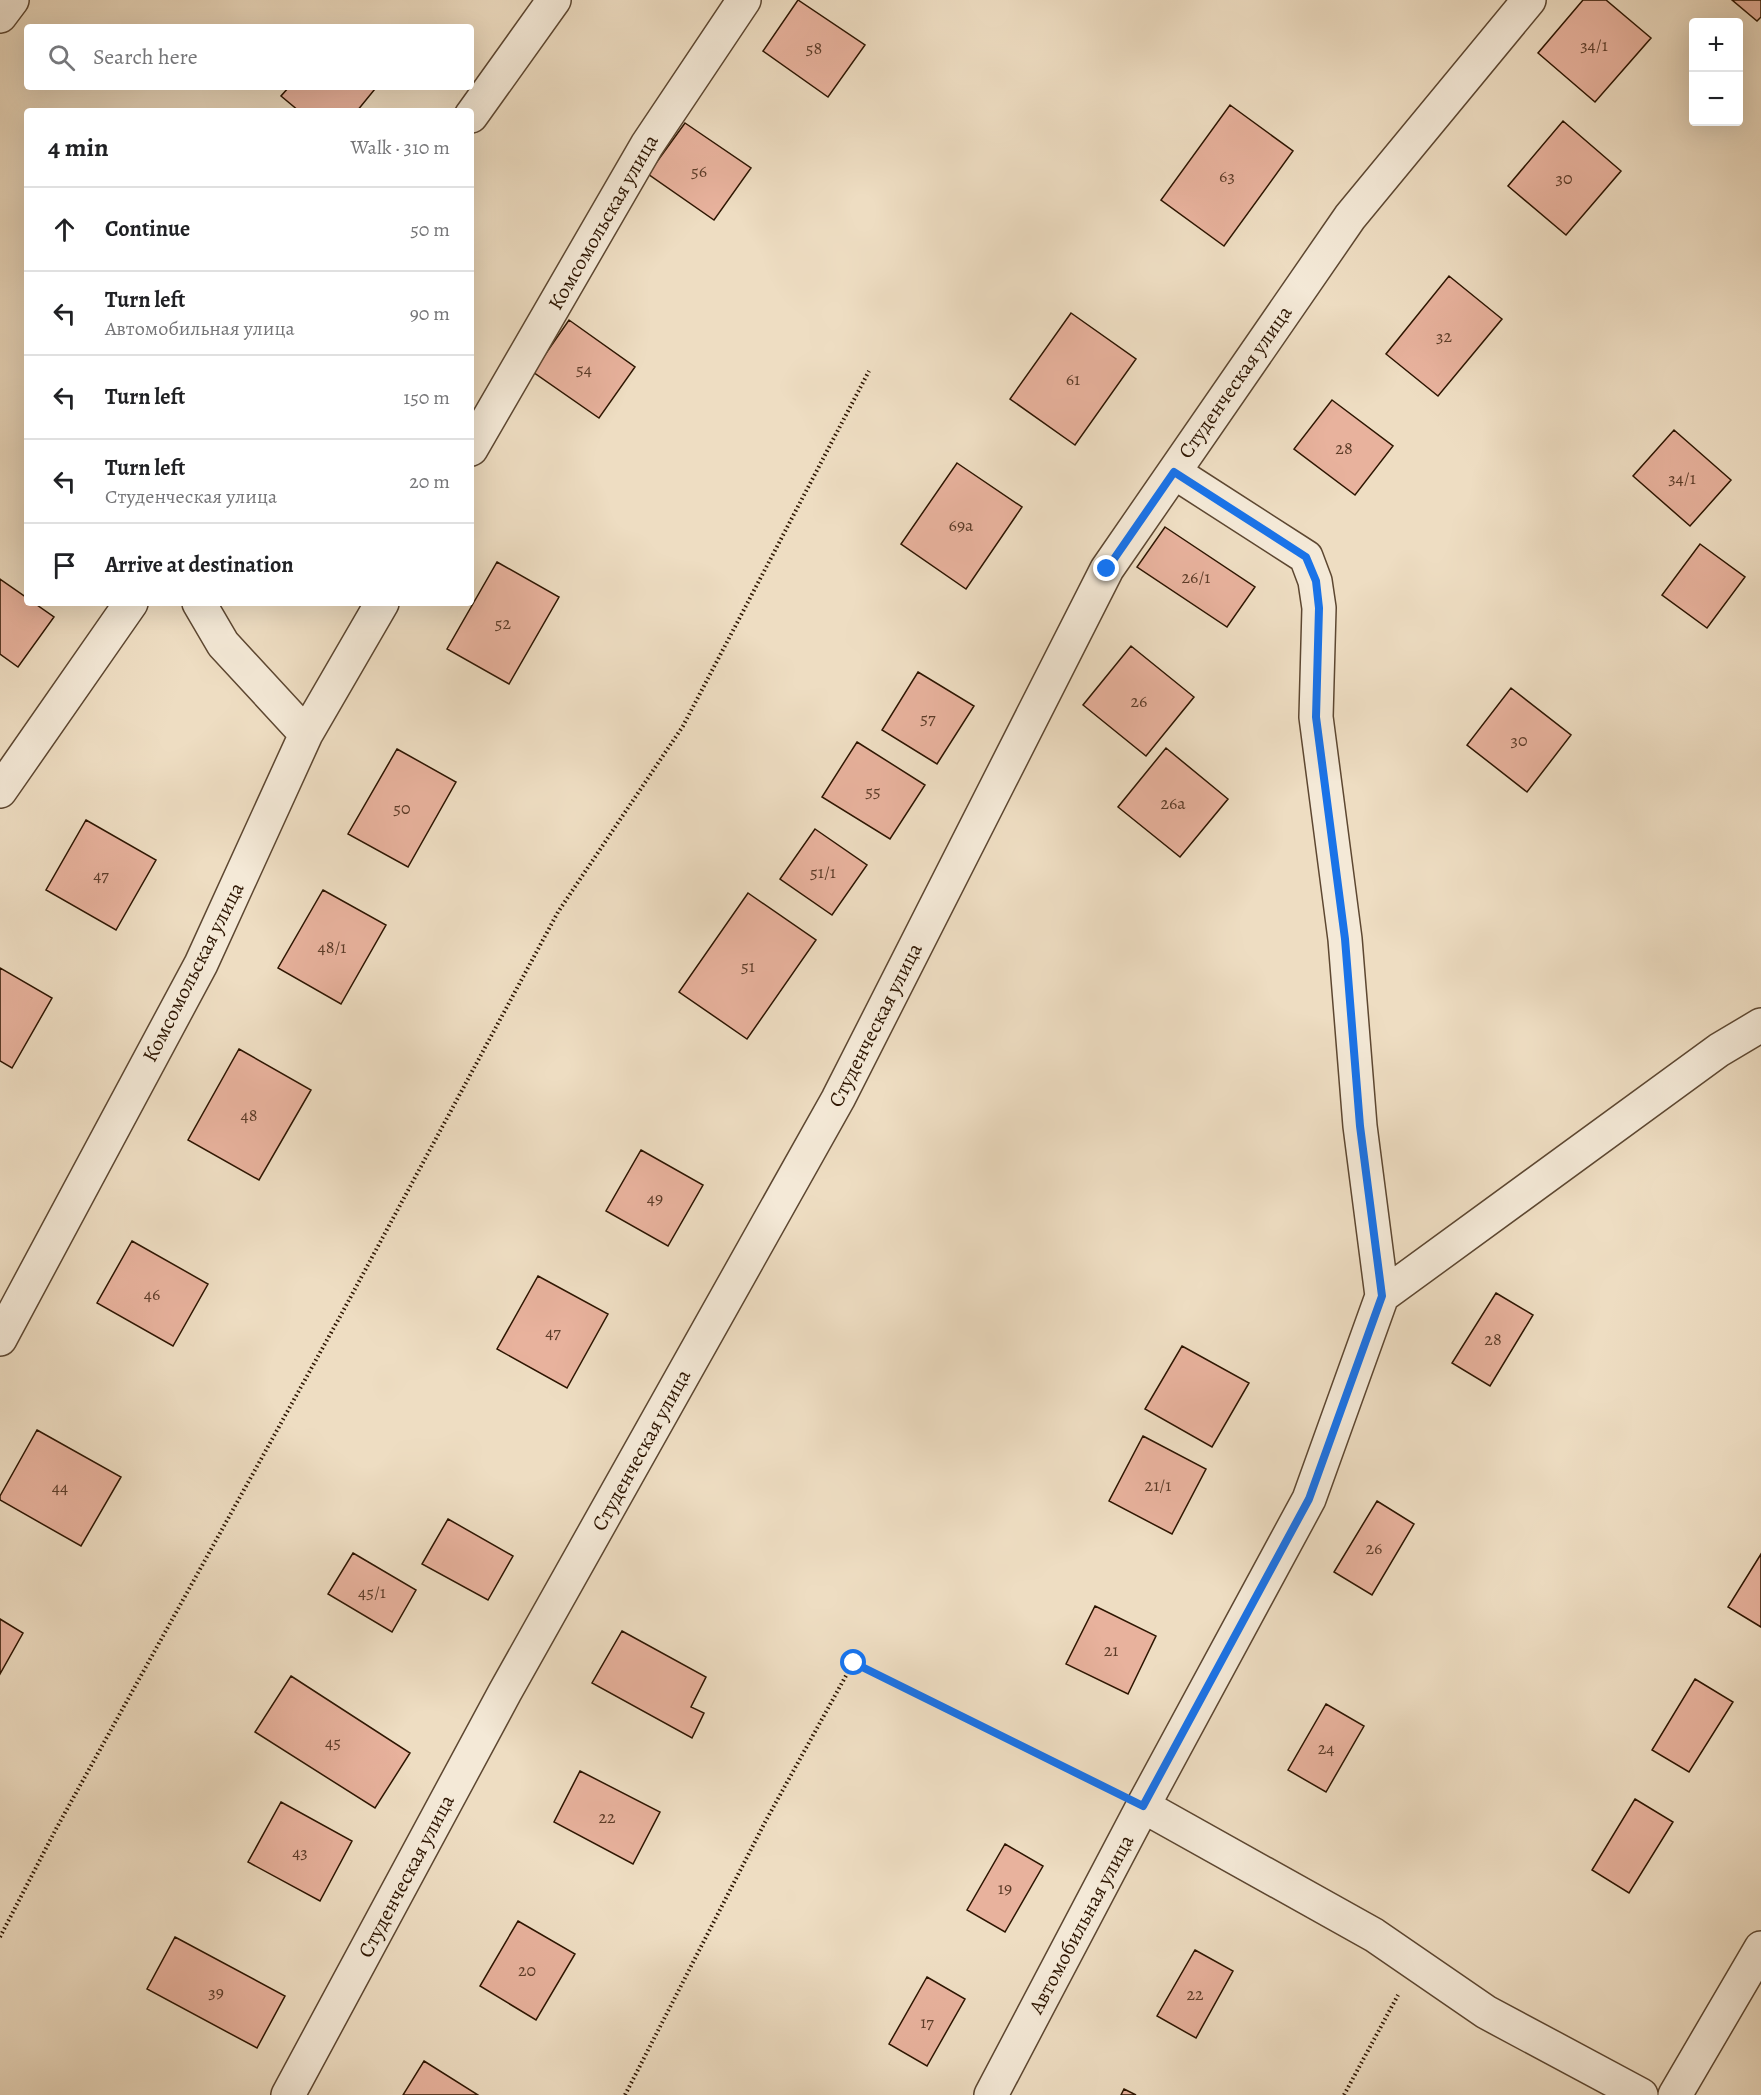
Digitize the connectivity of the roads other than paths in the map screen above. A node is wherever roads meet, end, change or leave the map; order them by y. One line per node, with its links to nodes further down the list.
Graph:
1 (12, 0): 5 (street)
2 (554, 0): 6 (street)
3 (744, 0): 7 (street, Комсомольская улица)
4 (1529, 0): 8 (street, Студенческая улица)
5 (0, 16)
6 (474, 112)
7 (474, 444)
8 (1174, 472): 15 (street); 19 (street, Студенческая улица)
9 (129, 606): 13 (street)
10 (202, 606): 12 (street)
11 (380, 606): 12 (street, Комсомольская улица)
12 (306, 734): 16 (street, Комсомольская улица)
13 (0, 791)
14 (1761, 1025): 15 (street)
15 (1382, 1296): 17 (street, Автомобильная улица)
16 (0, 1340)
17 (1143, 1806): 20 (street, Автомобильная улица); 21 (street)
18 (1761, 1948): 22 (street)
19 (288, 2095)
20 (991, 2095)
21 (1641, 2095)
22 (1676, 2095)

